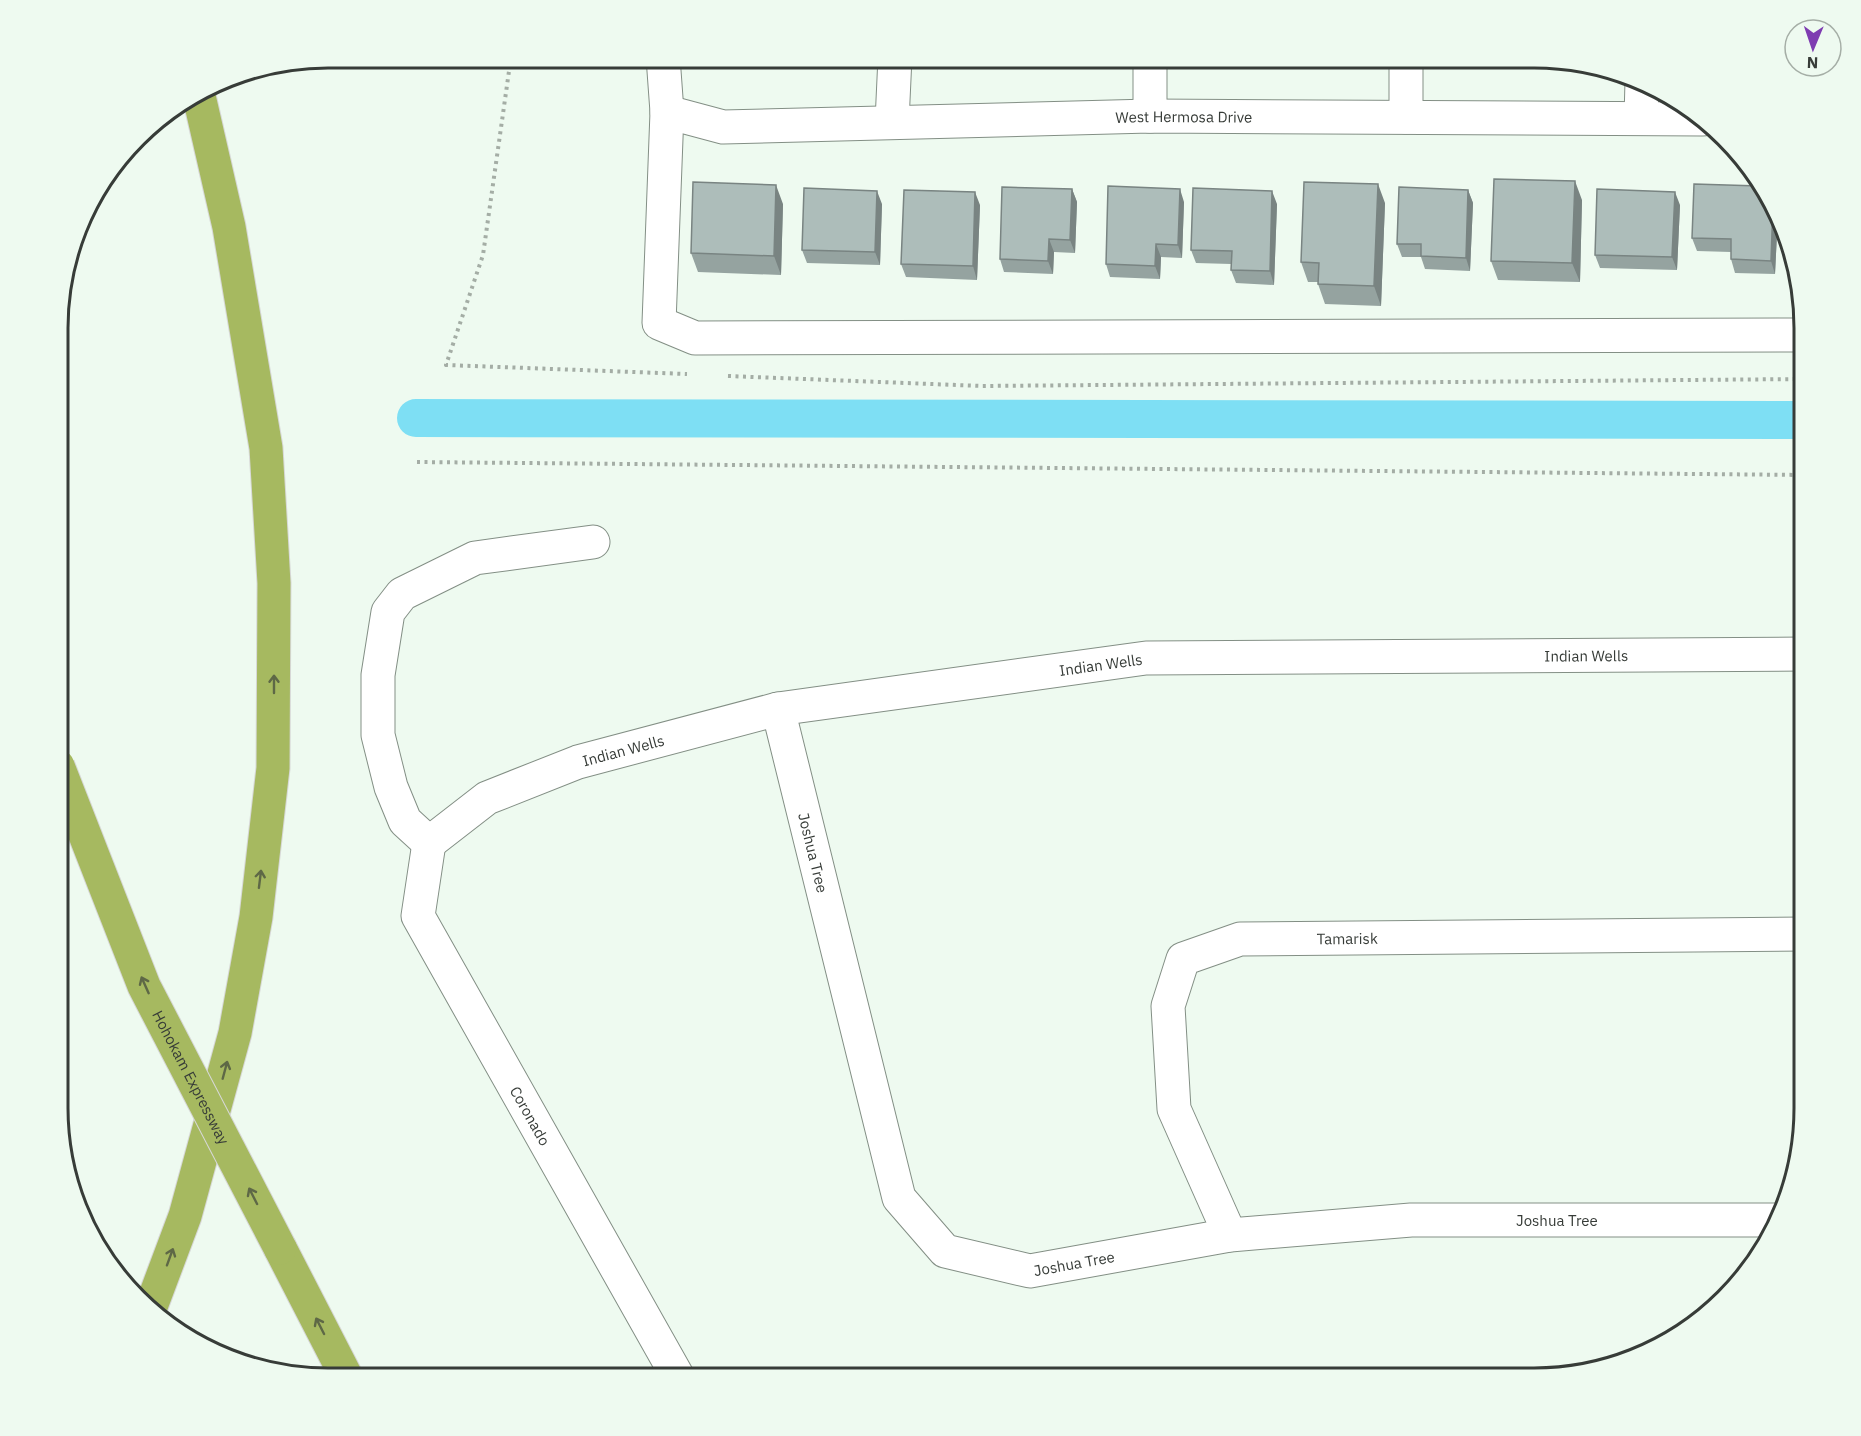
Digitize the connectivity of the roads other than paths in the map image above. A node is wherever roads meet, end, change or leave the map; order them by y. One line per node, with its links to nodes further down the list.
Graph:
1 (664, 68): 7 (street)
2 (894, 68): 12 (street)
3 (1150, 68): 8 (street)
4 (1406, 68): 9 (street)
5 (1642, 91): 10 (street)
6 (200, 101): 22 (highway, one-way to 6)
7 (667, 112): 12 (street, West Hermosa Drive); 13 (street)
8 (1150, 116): 9 (street, West Hermosa Drive); 12 (street, West Hermosa Drive)
9 (1406, 117): 10 (street, West Hermosa Drive)
10 (1641, 118): 11 (street, West Hermosa Drive)
11 (1689, 119)
12 (892, 122)
13 (1794, 335)
14 (593, 542): 18 (street)
15 (1794, 654): 16 (street, Indian Wells)
16 (778, 709): 18 (street, Indian Wells); 21 (street, Joshua Tree)
17 (68, 792): 23 (highway, Hohokam Expressway, one-way to 17, bridge)
18 (429, 843): 24 (street, Coronado)
19 (1794, 934): 21 (street, Tamarisk)
20 (1768, 1220): 21 (street, Joshua Tree)
21 (1230, 1235)
22 (153, 1301)
23 (342, 1368)
24 (673, 1368)

